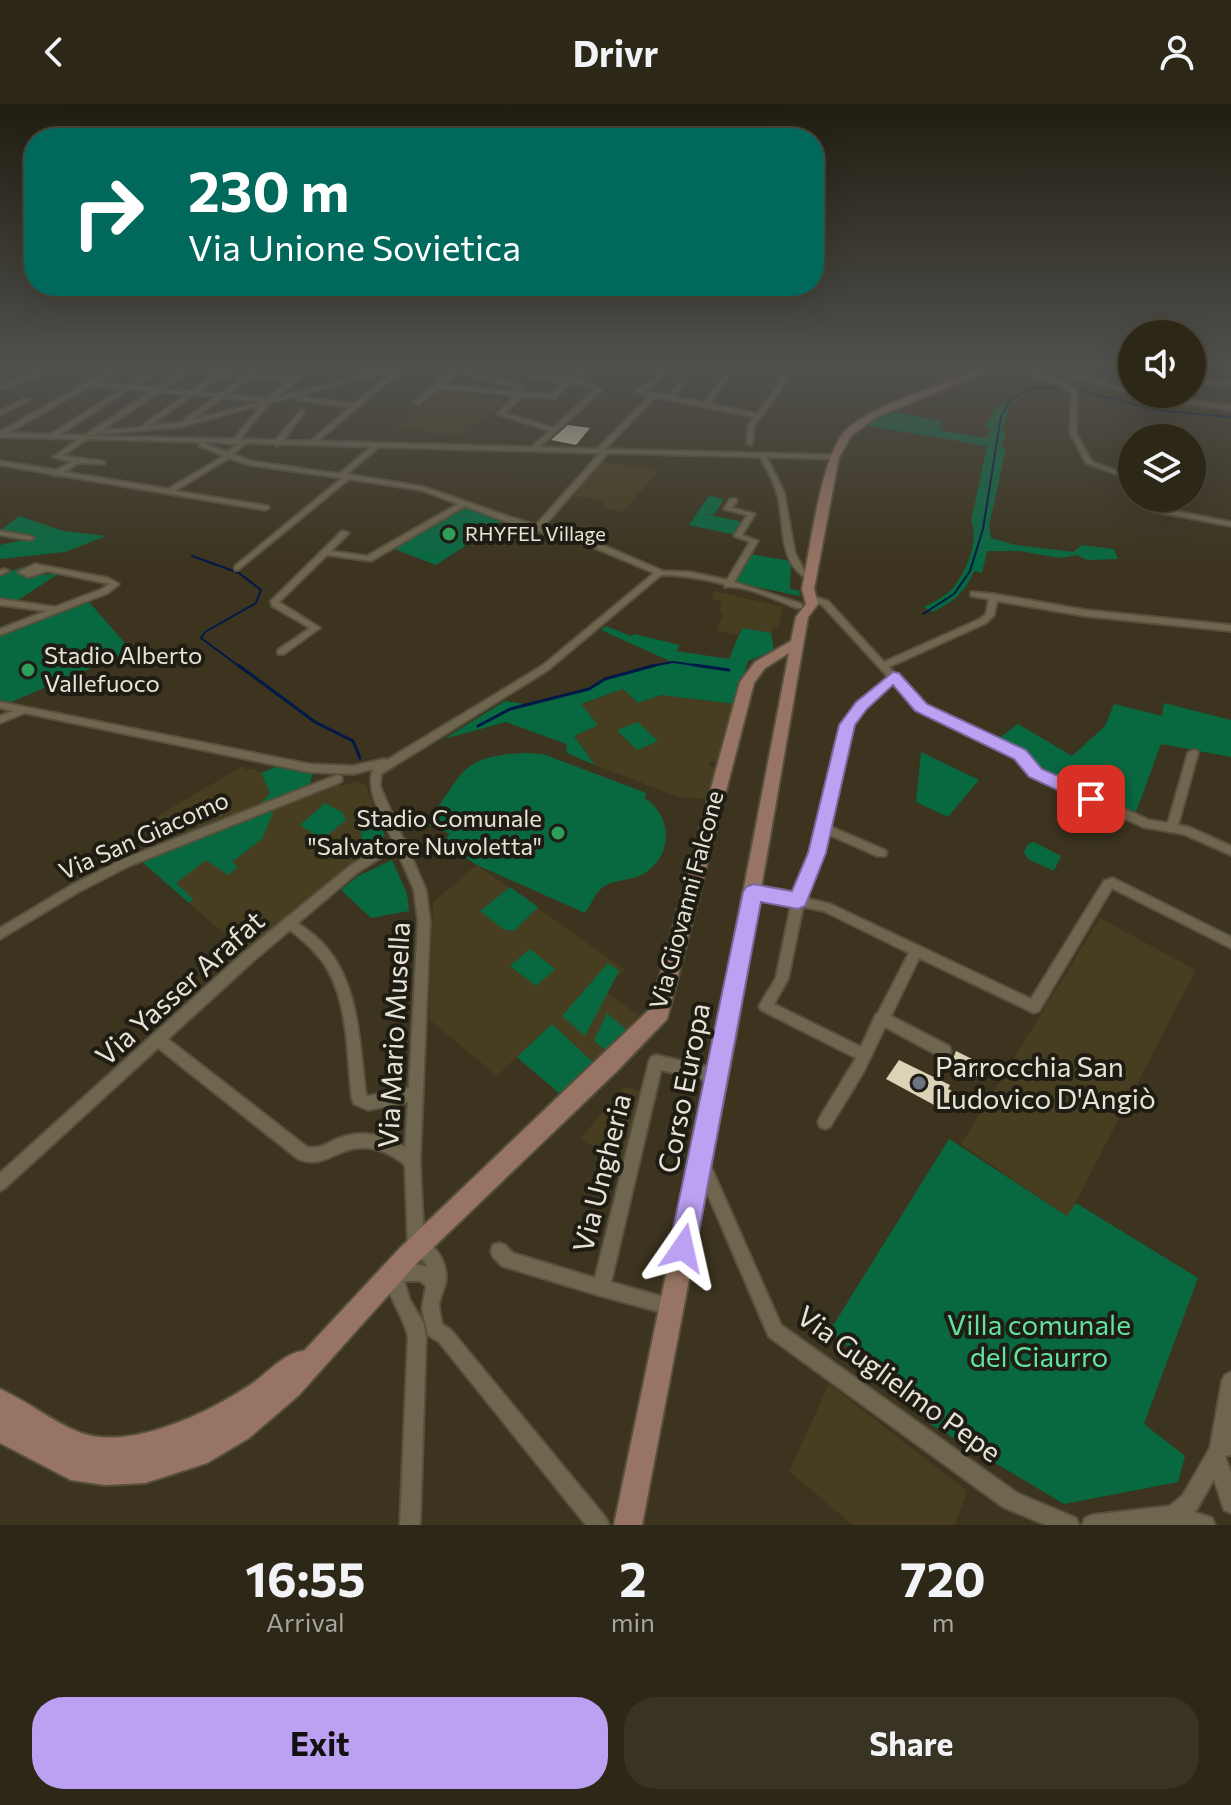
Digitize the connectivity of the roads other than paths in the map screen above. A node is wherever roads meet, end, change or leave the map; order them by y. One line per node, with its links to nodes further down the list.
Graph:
1 (60, 431): 15 (street)
2 (93, 431): 14 (street)
3 (114, 431): 14 (street)
4 (174, 431): 16 (street)
5 (247, 431): 17 (street)
6 (287, 431): 19 (street)
7 (325, 431): 20 (street)
8 (553, 431): 22 (street)
9 (620, 431): 23 (street)
10 (750, 431): 25 (street)
11 (851, 431): 27 (main road)
12 (1073, 431): 31 (street)
13 (0, 435): 15 (street)
14 (86, 436): 15 (street); 16 (street); 28 (street)
15 (51, 437)
16 (166, 440): 18 (street)
17 (240, 442): 18 (street); 19 (street); 24 (street)
18 (202, 443): 24 (street)
19 (277, 444): 20 (street)
20 (311, 444): 21 (street)
21 (376, 446): 22 (street); 33 (street)
22 (532, 450): 23 (street)
23 (601, 452): 25 (street); 40 (street)
24 (227, 456): 33 (street); 34 (street)
25 (753, 456): 26 (street)
26 (763, 456): 27 (street); 51 (street)
27 (834, 457): 51 (main road, Corso Europa)
28 (78, 461): 30 (street); 32 (street)
29 (0, 463): 32 (street)
30 (102, 463)
31 (1118, 473)
32 (55, 474): 34 (street)
33 (346, 476): 36 (street); 45 (street)
34 (168, 492): 37 (street)
35 (733, 501): 48 (street)
36 (465, 503): 40 (street); 44 (street)
37 (265, 508)
38 (1169, 512): 39 (street)
39 (1231, 524)
40 (538, 528): 47 (street)
41 (0, 533): 43 (street)
42 (345, 533): 44 (street)
43 (30, 538)
44 (326, 552): 58 (street)
45 (238, 568)
46 (46, 569): 54 (street)
47 (663, 573): 48 (street); 68 (street)
48 (728, 585): 51 (street)
49 (974, 594): 50 (street)
50 (994, 597): 55 (street); 61 (street)
51 (806, 598): 53 (main road); 53 (street); 57 (main road, Corso Europa)
52 (0, 602): 54 (street)
53 (828, 607): 61 (street)
54 (56, 610): 56 (street)
55 (1231, 628)
56 (0, 632)
57 (798, 642): 59 (main road, Via Giovanni Falcone); 60 (main road, Corso Europa)
58 (281, 652)
59 (767, 660): 60 (main road); 91 (main road, Via Giovanni Falcone)
60 (794, 662): 75 (main road, Corso Europa)
61 (883, 666): 62 (street)
62 (893, 677): 70 (street); 71 (street)
63 (0, 705): 64 (street)
64 (24, 710): 65 (street); 67 (street)
65 (0, 720)
66 (1193, 753): 71 (street)
67 (329, 773): 68 (street); 69 (street, Via San Giacomo); 69 (street)
68 (370, 774): 72 (street, Via Mario Musella)
69 (314, 788): 78 (street, Via San Giacomo)
70 (824, 828): 74 (street); 76 (street)
71 (1172, 828): 73 (street)
72 (400, 840): 77 (street, Via Yasser Arafat); 86 (street, Via Mario Musella)
73 (1231, 851)
74 (881, 853)
75 (753, 892): 76 (street); 85 (main road, Corso Europa)
76 (798, 901): 80 (street); 84 (street)
77 (290, 923): 82 (street, Via Yasser Arafat); 86 (street)
78 (0, 934)
79 (1231, 943): 80 (street)
80 (916, 951): 81 (street)
81 (881, 1018): 83 (street); 84 (street)
82 (157, 1039): 89 (street); 90 (street, Via Yasser Arafat)
83 (944, 1051)
84 (864, 1055): 87 (street)
85 (717, 1076): 88 (main road, Corso Europa); 95 (street, Via Ungheria)
86 (416, 1093): 89 (street, Via Mario Musella)
87 (825, 1122)
88 (700, 1159): 96 (main road, Corso Europa); 108 (street, Via Guglielmo Pepe)
89 (412, 1161): 91 (street, Via Mario Musella)
90 (0, 1183)
91 (416, 1248): 93 (main road, Via Giovanni Falcone); 94 (street)
92 (499, 1251): 95 (street)
93 (394, 1272): 94 (street); 97 (street); 98 (main road, Via Giovanni Falcone)
94 (437, 1284): 97 (street)
95 (601, 1288): 96 (street, Via Ungheria)
96 (671, 1307): 107 (main road, Corso Europa)
97 (425, 1333): 105 (street); 106 (street)
98 (333, 1336): 100 (main road); 101 (main road)
99 (1231, 1382): 102 (street)
100 (0, 1402)
101 (0, 1428)
102 (1222, 1450): 103 (street); 104 (street)
103 (1231, 1503)
104 (1174, 1515): 109 (street); 110 (street)
105 (410, 1525)
106 (599, 1525)
107 (628, 1525)
108 (1069, 1525)
109 (1092, 1525)
110 (1205, 1525)

